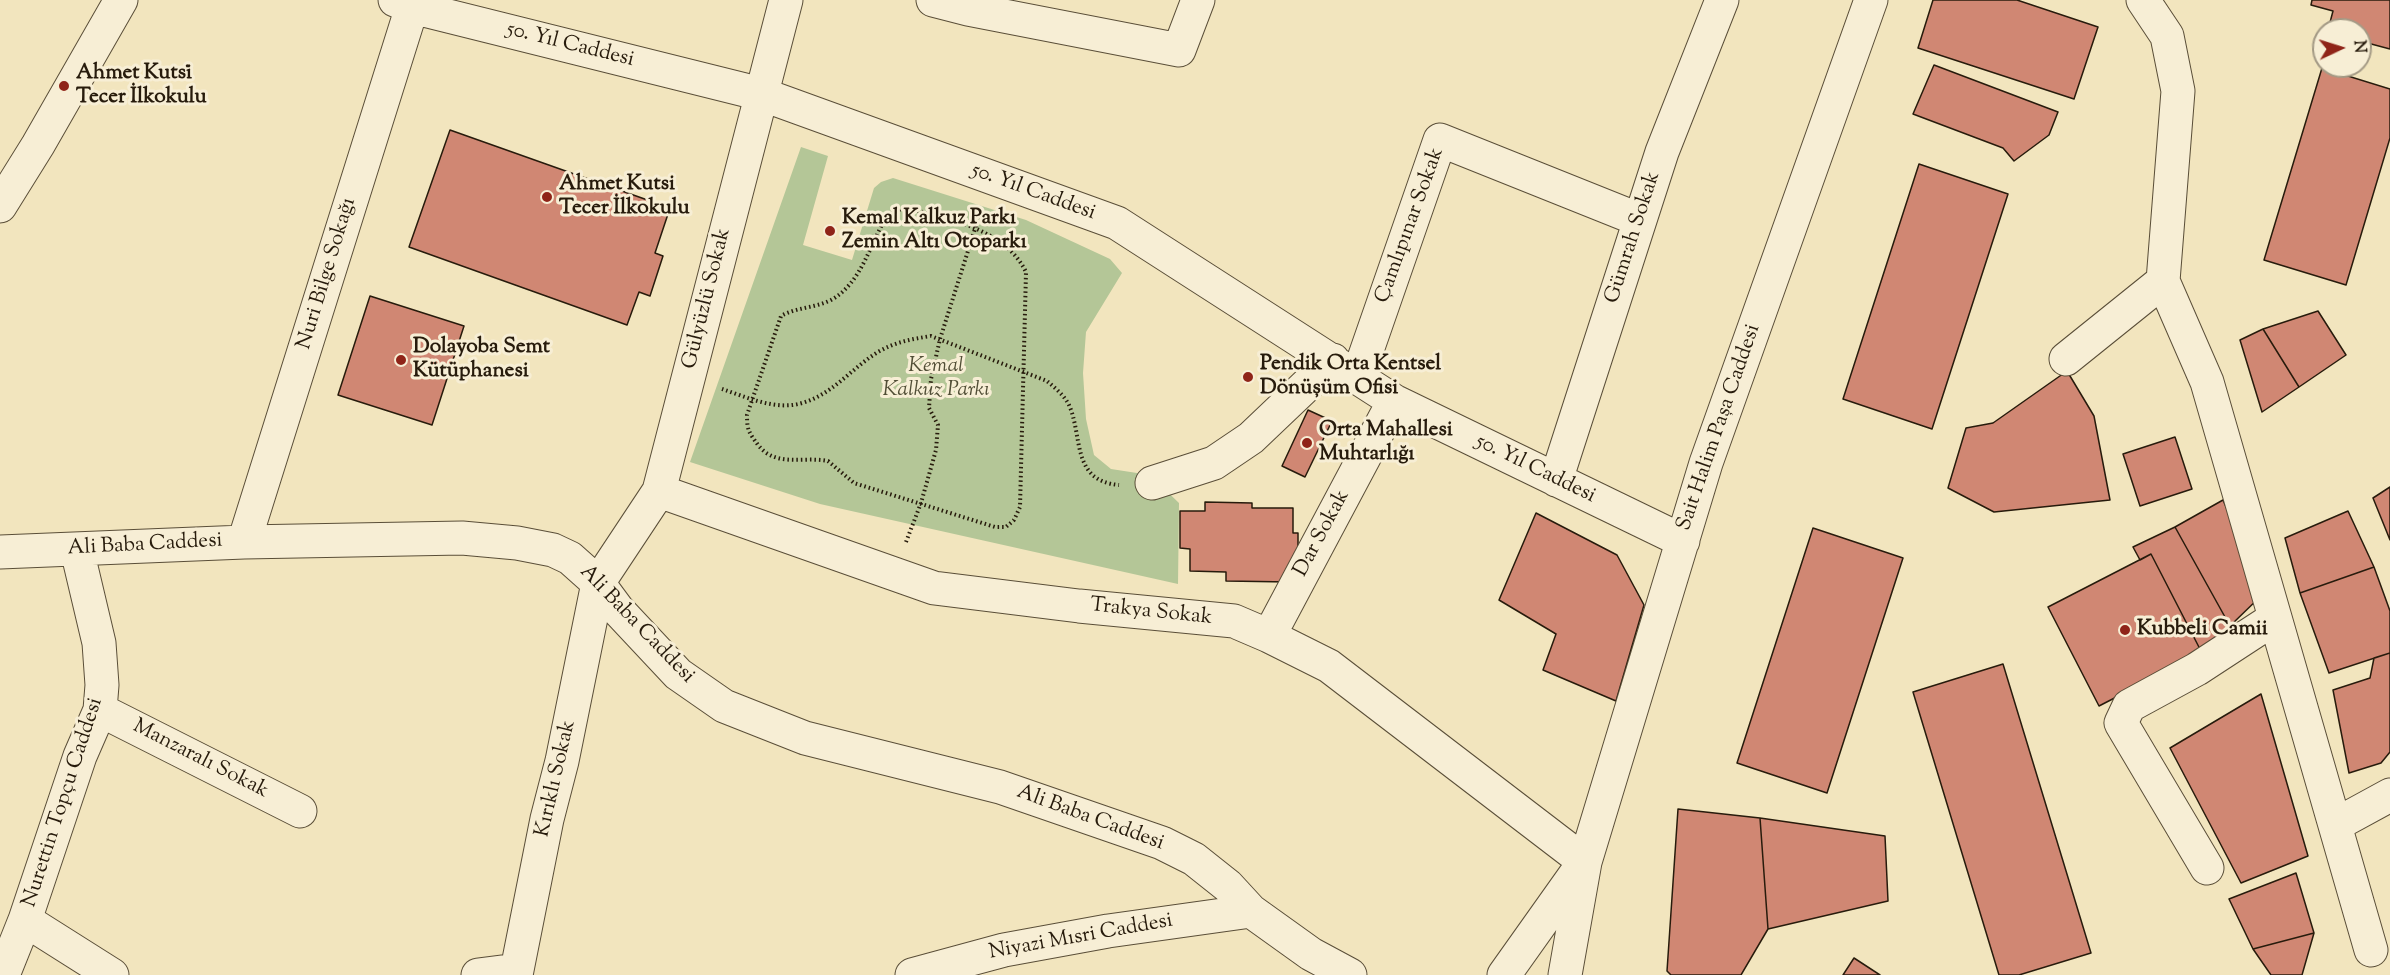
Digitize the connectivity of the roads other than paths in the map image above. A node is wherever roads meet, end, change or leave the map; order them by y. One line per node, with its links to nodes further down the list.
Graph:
1 (121, 0): 10 (street)
2 (786, 0): 9 (street, Gülyüzlü Sokak)
3 (933, 0): 4 (street)
4 (1198, 0)
5 (1722, 0): 11 (street, Gümrah Sokak)
6 (1870, 0): 19 (street, Sait Halim Paşa Caddesi)
7 (2143, 0): 12 (street)
8 (403, 3): 9 (street, 50. Yıl Caddesi); 20 (street, Nuri Bilge Sokağı)
9 (761, 94): 14 (street, 50. Yıl Caddesi); 18 (street, Gülyüzlü Sokak)
10 (0, 206)
11 (1640, 220): 14 (street, Çamlıpınar Sokak); 16 (street, Gümrah Sokak)
12 (2163, 281): 13 (street); 24 (street)
13 (2066, 359)
14 (1346, 368): 15 (street, 50. Yıl Caddesi); 17 (street)
15 (1394, 401): 16 (street, 50. Yıl Caddesi); 25 (street, Dar Sokak)
16 (1556, 480): 19 (street, 50. Yıl Caddesi)
17 (1152, 483)
18 (659, 491): 23 (street, Gülyüzlü Sokak); 25 (street, Trakya Sokak)
19 (1683, 541): 30 (street, Sait Halim Paşa Caddesi)
20 (244, 542): 21 (street, Ali Baba Caddesi); 23 (street, Ali Baba Caddesi)
21 (77, 550): 22 (street, Ali Baba Caddesi); 26 (street, Nurettin Topçu Caddesi)
22 (0, 552)
23 (598, 583): 32 (street, Ali Baba Caddesi); 35 (street, Kırıklı Sokak)
24 (2275, 618): 29 (street); 31 (street)
25 (1269, 636): 30 (street, Trakya Sokak)
26 (100, 710): 28 (street, Manzaralı Sokak); 33 (street, Nurettin Topçu Caddesi)
27 (2390, 795): 29 (street)
28 (300, 810)
29 (2335, 825): 34 (street)
30 (1585, 862): 41 (street); 42 (street)
31 (2207, 868)
32 (1251, 911): 39 (street, Niyazi Mısri Caddesi); 40 (street, Ali Baba Caddesi)
33 (25, 920): 36 (street); 37 (street, Nurettin Topçu Caddesi)
34 (2371, 950)
35 (517, 972): 38 (street)
36 (3, 975)
37 (112, 975)
38 (478, 975)
39 (912, 975)
40 (1350, 975)
41 (1504, 975)
42 (1565, 975)

